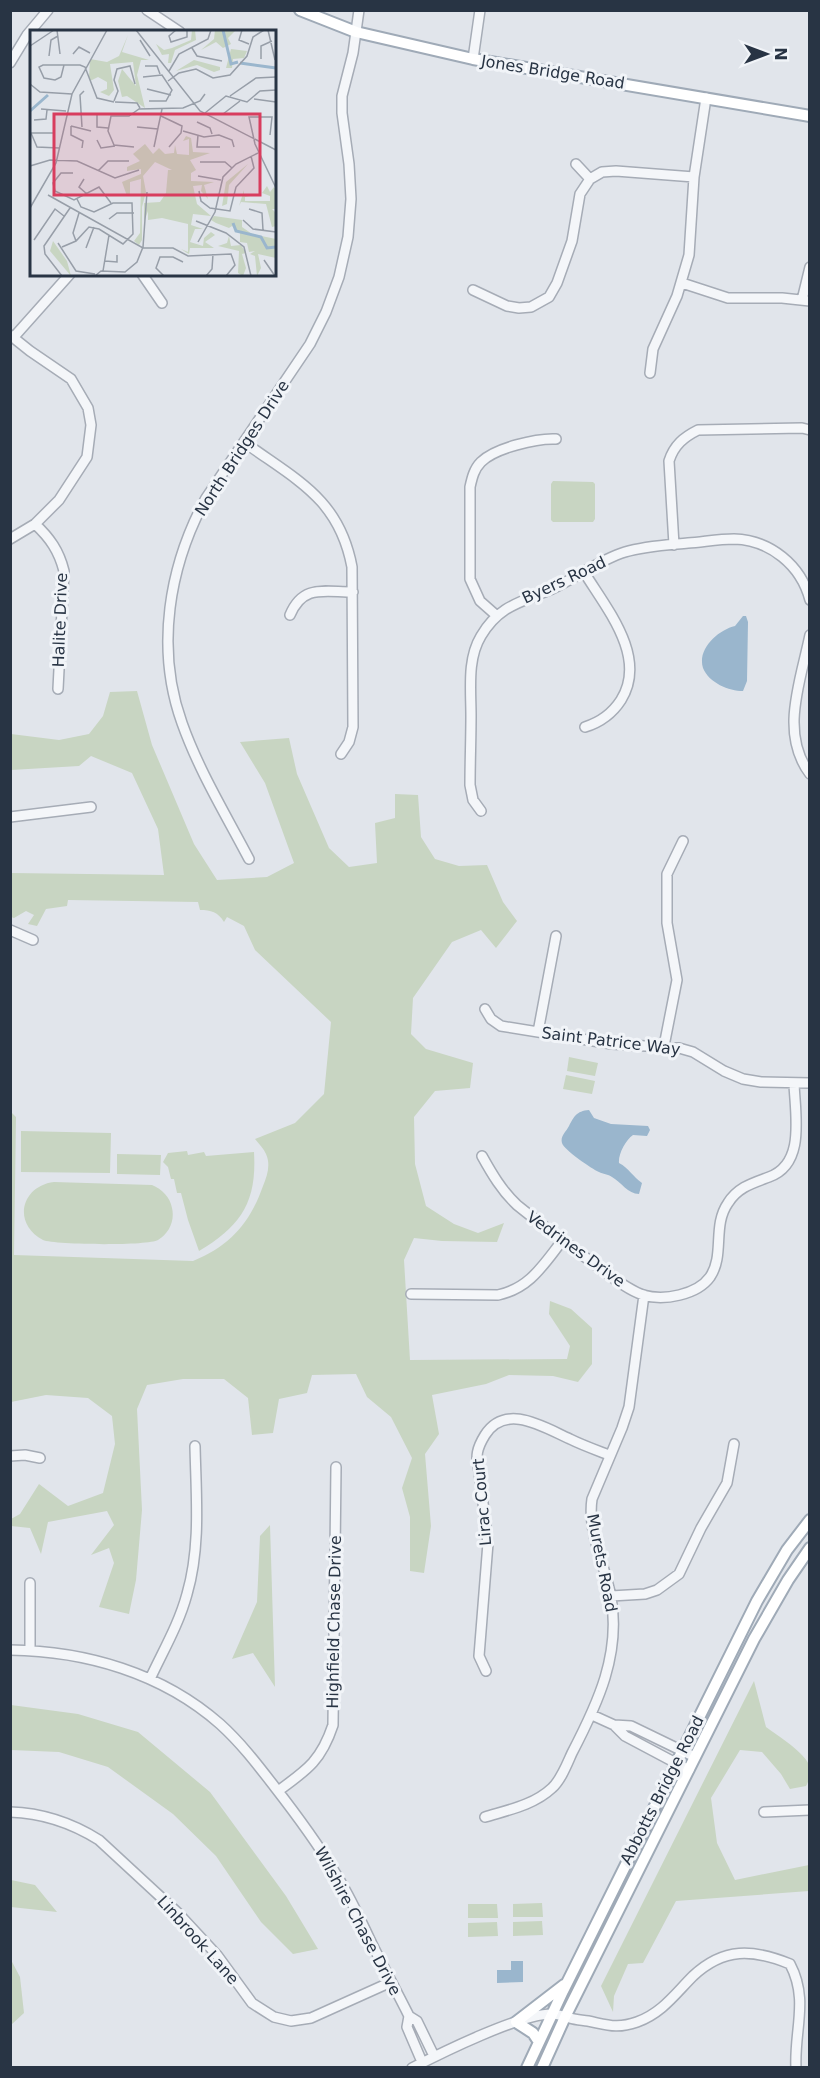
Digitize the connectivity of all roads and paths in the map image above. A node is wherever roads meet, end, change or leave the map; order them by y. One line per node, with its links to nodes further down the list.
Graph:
1 (48, 10): 6 (street)
2 (300, 10): 9 (main road, Jones Bridge Road)
3 (359, 10): 9 (street, North Bridges Drive)
4 (480, 10): 10 (street)
5 (154, 12): 7 (street)
6 (31, 30)
7 (177, 30)
8 (30, 31): 11 (street)
9 (356, 32): 10 (main road, Jones Bridge Road); 28 (street, North Bridges Drive)
10 (473, 59): 12 (main road, Jones Bridge Road)
11 (10, 63)
12 (706, 98): 13 (main road, Jones Bridge Road); 15 (street)
13 (810, 116)
14 (576, 164): 16 (street)
15 (694, 177): 16 (street); 20 (street)
16 (590, 179): 21 (street)
17 (810, 267): 22 (street)
18 (68, 276): 24 (street)
19 (143, 276): 23 (street)
20 (682, 283): 22 (street); 25 (street)
21 (473, 290)
22 (806, 301)
23 (162, 303)
24 (12, 337): 29 (street)
25 (650, 373)
26 (810, 430): 31 (street)
27 (556, 439): 36 (street)
28 (244, 442): 33 (street); 46 (street, North Bridges Drive)
29 (35, 524): 30 (street); 38 (street, Halite Drive)
30 (10, 539)
31 (674, 545): 32 (street, Byers Road); 34 (street, Byers Road)
32 (584, 572): 36 (street, Byers Road); 39 (street)
33 (352, 592): 35 (street); 40 (street)
34 (810, 600)
35 (290, 615)
36 (496, 616): 43 (street, Byers Road)
37 (810, 635): 41 (street)
38 (58, 689)
39 (585, 727)
40 (341, 754)
41 (810, 774)
42 (91, 807): 44 (street)
43 (480, 811)
44 (10, 817)
45 (683, 841): 52 (street)
46 (249, 859)
47 (10, 930): 49 (street)
48 (556, 936): 51 (street)
49 (33, 940)
50 (485, 1010): 51 (street, Saint Patrice Way)
51 (538, 1032): 52 (street, Saint Patrice Way)
52 (664, 1046): 53 (street, Saint Patrice Way)
53 (794, 1083): 54 (street, Saint Patrice Way); 58 (street, Vedrines Drive)
54 (810, 1083)
55 (482, 1156): 56 (street, Vedrines Drive)
56 (562, 1241): 57 (street); 58 (street, Vedrines Drive)
57 (411, 1293)
58 (644, 1295): 61 (street, Murets Road)
59 (734, 1444): 68 (street)
60 (195, 1446): 72 (street)
61 (609, 1455): 68 (street, Murets Road); 71 (street, Lirac Court)
62 (10, 1456): 63 (street)
63 (40, 1458)
64 (336, 1467): 79 (street, Highfield Chase Drive)
65 (810, 1520): 75 (main road, Abbotts Bridge Road)
66 (810, 1548): 76 (main road, Abbotts Bridge Road)
67 (30, 1583): 70 (street)
68 (611, 1596): 73 (street, Murets Road)
69 (10, 1650): 70 (street, Wilshire Chase Drive)
70 (30, 1650): 72 (street, Wilshire Chase Drive)
71 (486, 1671)
72 (150, 1679): 79 (street, Wilshire Chase Drive)
73 (592, 1715): 74 (street); 83 (street, Murets Road)
74 (614, 1725): 75 (street); 77 (street)
75 (682, 1751): 76 (street); 77 (main road, Abbotts Bridge Road)
76 (695, 1757): 78 (main road, Abbotts Bridge Road)
77 (676, 1763): 78 (street); 85 (main road, Abbotts Bridge Road)
78 (689, 1770): 88 (main road, Abbotts Bridge Road)
79 (278, 1791): 84 (street, Wilshire Chase Drive)
80 (810, 1810): 82 (street)
81 (10, 1812): 84 (street, Linbrook Lane)
82 (764, 1812)
83 (485, 1817)
84 (391, 1982): 87 (street, Wilshire Chase Drive)
85 (567, 1983): 86 (main road, Abbotts Bridge Road); 89 (main road)
86 (552, 2014): 88 (street); 89 (street); 90 (main road, Abbotts Bridge Road)
87 (409, 2016): 91 (street, Wilshire Chase Drive); 92 (street, Wilshire Chase Drive)
88 (566, 2017): 95 (main road, Abbotts Bridge Road); 96 (street)
89 (516, 2022): 90 (main road); 91 (street)
90 (539, 2042): 94 (main road, Abbotts Bridge Road)
91 (434, 2056): 92 (street)
92 (422, 2062): 93 (street)
93 (412, 2067)
94 (527, 2067)
95 (542, 2067)
96 (796, 2067)

